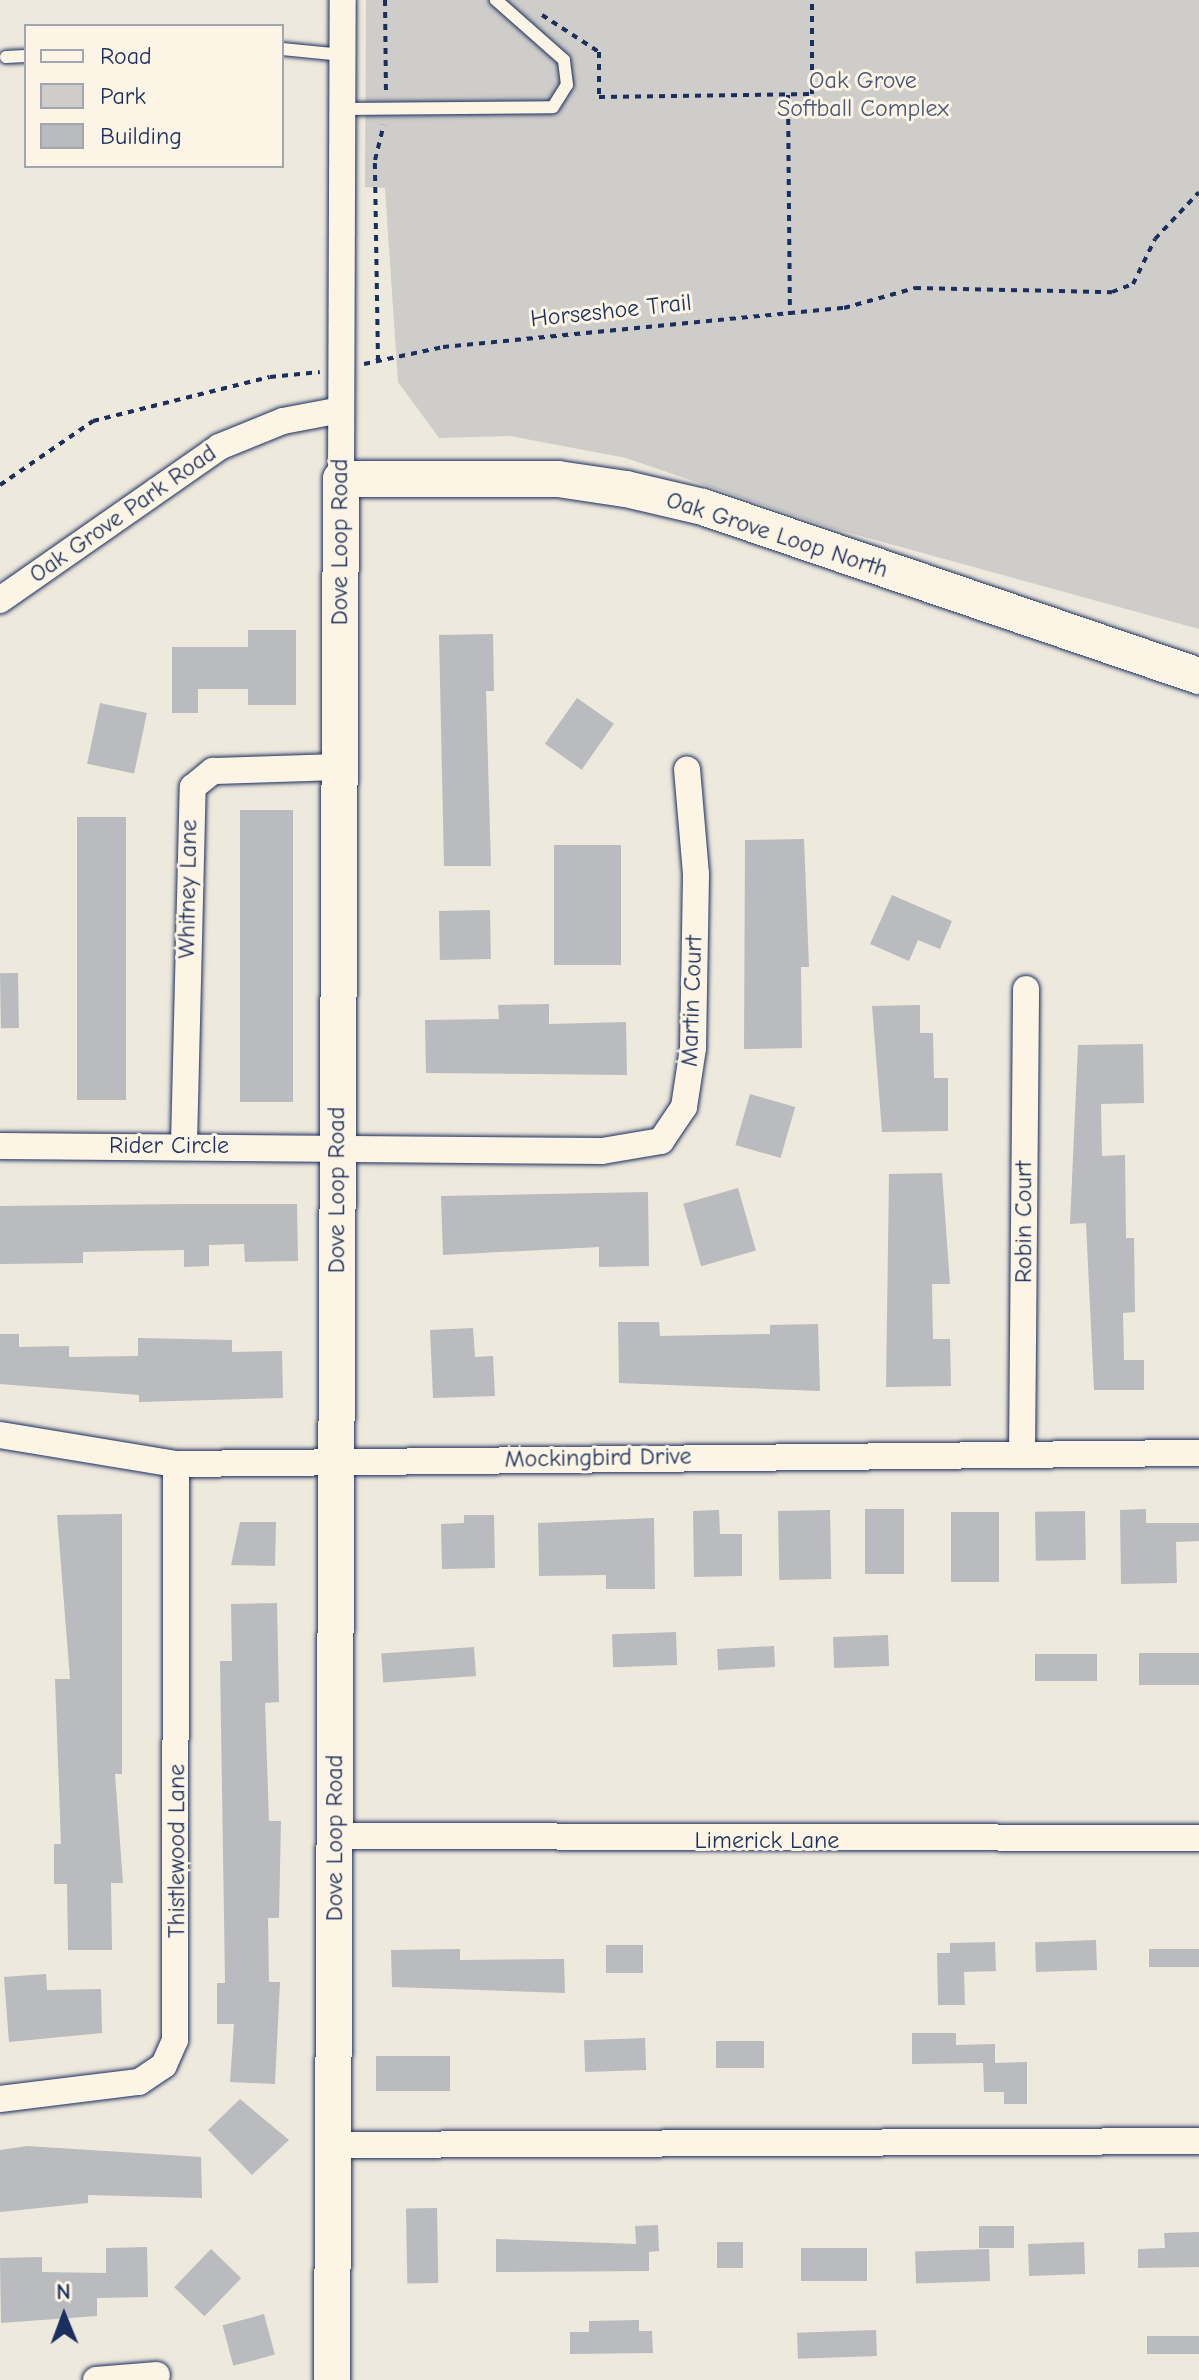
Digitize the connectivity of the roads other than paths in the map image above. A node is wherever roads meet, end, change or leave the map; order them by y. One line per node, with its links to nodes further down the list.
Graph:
1 (343, 0): 4 (street, Dove Loop Road)
2 (496, 0): 7 (lane)
3 (284, 49): 4 (lane)
4 (343, 55): 7 (street, Dove Loop Road)
5 (24, 56): 6 (lane)
6 (6, 57)
7 (342, 109): 8 (street, Dove Loop Road)
8 (341, 410): 9 (street, Dove Loop Road); 10 (street, Oak Grove Park Road)
9 (341, 479): 11 (street, Oak Grove Loop North); 12 (street, Dove Loop Road)
10 (0, 600)
11 (1199, 676)
12 (340, 767): 15 (street, Whitney Lane); 17 (street, Dove Loop Road)
13 (687, 769): 17 (street, Martin Court)
14 (1026, 989): 20 (street, Robin Court)
15 (184, 1144): 16 (street, Rider Circle); 17 (street, Rider Circle)
16 (0, 1146)
17 (338, 1149): 21 (street, Dove Loop Road)
18 (0, 1435): 22 (street, Mockingbird Drive)
19 (1199, 1453): 20 (street, Mockingbird Drive)
20 (1022, 1455): 21 (street, Mockingbird Drive)
21 (336, 1461): 22 (street, Mockingbird Drive); 23 (street, Dove Loop Road)
22 (176, 1464): 25 (street, Thistlewood Lane)
23 (335, 1836): 24 (street, Limerick Lane); 27 (street, Dove Loop Road)
24 (1199, 1838)
25 (0, 2099)
26 (1199, 2141): 27 (street)
27 (333, 2145): 30 (street, Dove Loop Road)
28 (157, 2375): 29 (street)
29 (96, 2380)
30 (332, 2380)

